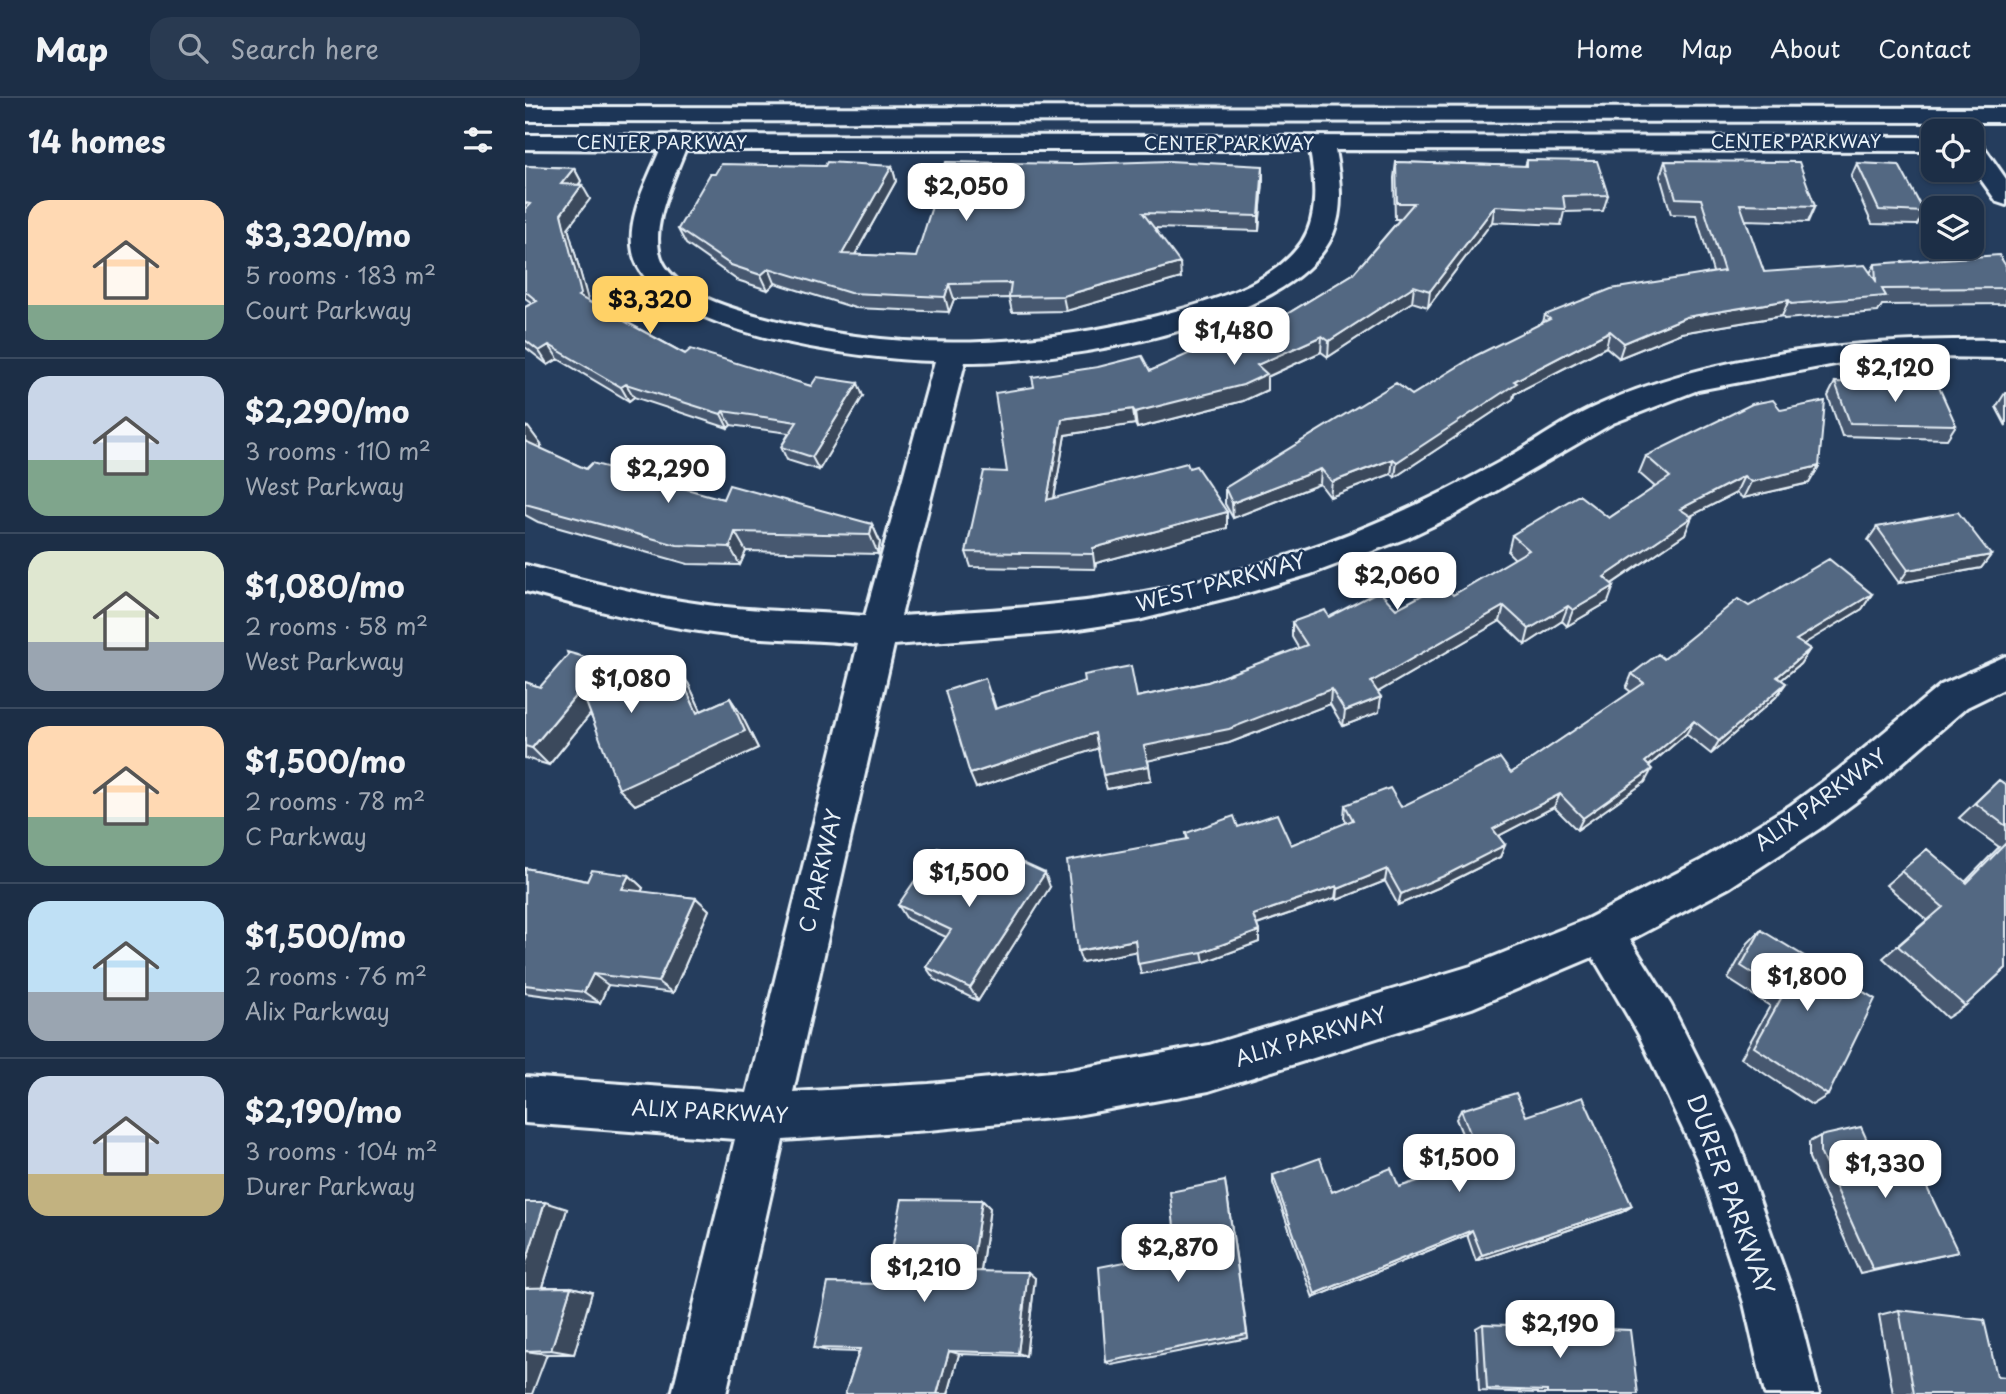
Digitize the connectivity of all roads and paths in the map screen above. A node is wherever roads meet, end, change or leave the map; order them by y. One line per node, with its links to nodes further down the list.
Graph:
1 (1007, 105): 2 (street, CENTER PARKWAY); 4 (street, CENTER PARKWAY); 11 (street)
2 (1318, 106): 3 (street, CENTER PARKWAY)
3 (1629, 106): 5 (street, CENTER PARKWAY)
4 (525, 114)
5 (1952, 115): 6 (street, CENTER PARKWAY)
6 (2006, 115)
7 (525, 142): 8 (street, CENTER PARKWAY)
8 (675, 143): 11 (street, CENTER PARKWAY); 15 (street)
9 (1321, 143): 10 (street, CENTER PARKWAY); 11 (street, CENTER PARKWAY); 15 (street)
10 (1921, 144)
11 (995, 145)
12 (1984, 153): 13 (street)
13 (2006, 197)
14 (2006, 349): 17 (street, WEST PARKWAY)
15 (953, 351): 17 (street, C PARKWAY)
16 (525, 578): 17 (street, WEST PARKWAY)
17 (879, 632): 21 (street, C PARKWAY)
18 (2006, 671): 19 (street, ALIX PARKWAY)
19 (1602, 933): 21 (street, ALIX PARKWAY); 23 (street, DURER PARKWAY)
20 (525, 1100): 21 (street, ALIX PARKWAY)
21 (763, 1118): 22 (street, C PARKWAY)
22 (699, 1394)
23 (1792, 1394)

